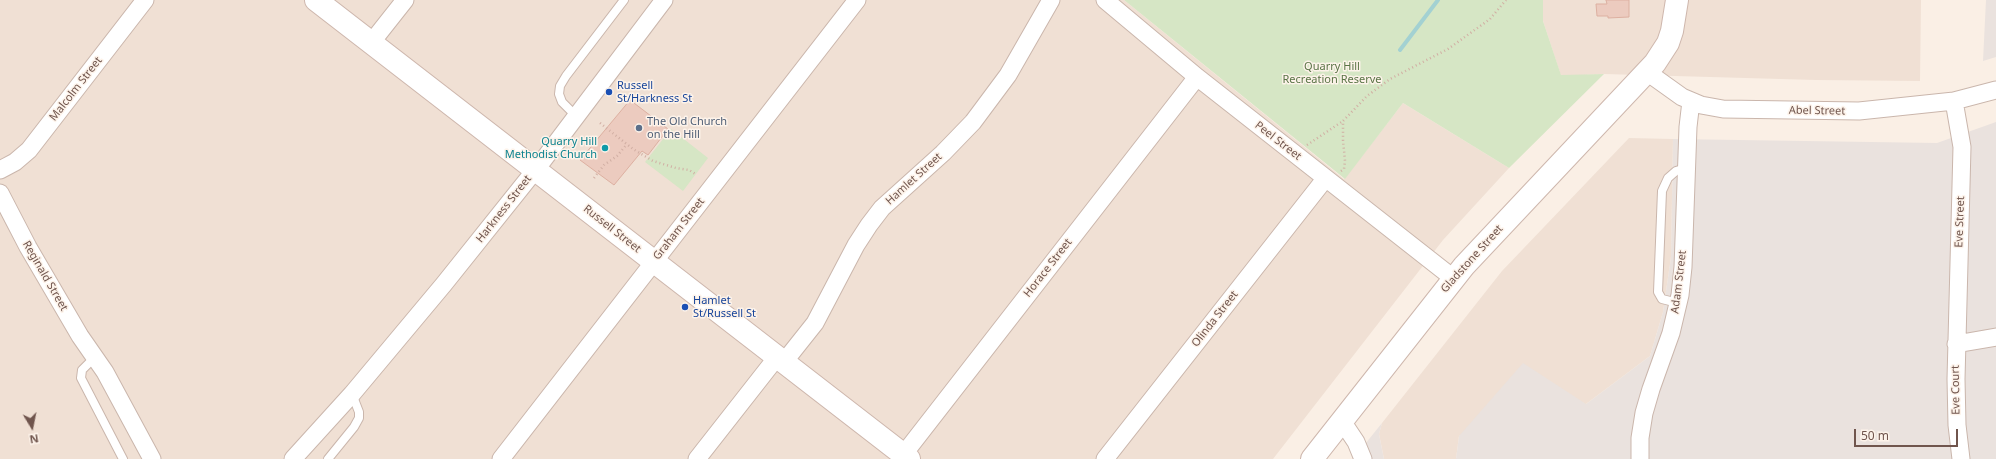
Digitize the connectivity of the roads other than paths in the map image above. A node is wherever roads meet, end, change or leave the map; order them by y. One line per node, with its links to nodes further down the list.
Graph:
1 (145, 0): 18 (street, Malcolm Street)
2 (316, 0): 10 (street, Russell Street)
3 (405, 0): 10 (street)
4 (624, 0): 16 (lane)
5 (664, 0): 16 (street, Harkness Street)
6 (857, 0): 22 (street, Graham Street)
7 (1051, 0): 28 (street, Hamlet Street)
8 (1105, 0): 12 (street, Peel Street)
9 (1677, 0): 11 (street)
10 (372, 42): 19 (street, Russell Street)
11 (1647, 72): 14 (street, Abel Street); 23 (street, Gladstone Street)
12 (1197, 77): 20 (street, Peel Street); 31 (street, Horace Street)
13 (1996, 90): 15 (street, Abel Street)
14 (1691, 101): 15 (street, Abel Street); 17 (street, Adam Street)
15 (1954, 101): 26 (street, Eve Street)
16 (576, 116): 19 (street, Harkness Street)
17 (1686, 168): 24 (street, Adam Street); 24 (lane)
18 (0, 170)
19 (535, 170): 22 (street, Russell Street); 29 (street, Harkness Street)
20 (1325, 179): 23 (street, Peel Street); 38 (street, Olinda Street)
21 (0, 193): 27 (street, Reginald Street)
22 (654, 261): 28 (street, Russell Street); 36 (street, Graham Street)
23 (1453, 278): 30 (street, Gladstone Street)
24 (1678, 303): 41 (street, Adam Street)
25 (1996, 337): 26 (street)
26 (1956, 344): 42 (street, Eve Court)
27 (94, 358): 32 (lane); 33 (street, Reginald Street)
28 (780, 360): 31 (street, Russell Street); 37 (street, Hamlet Street)
29 (352, 394): 34 (street, Harkness Street); 35 (lane)
30 (1342, 421): 39 (street, Gladstone Street); 40 (street)
31 (904, 458)
32 (123, 459)
33 (152, 459)
34 (293, 459)
35 (328, 459)
36 (501, 459)
37 (697, 459)
38 (1105, 459)
39 (1312, 459)
40 (1363, 459)
41 (1640, 459)
42 (1961, 459)

